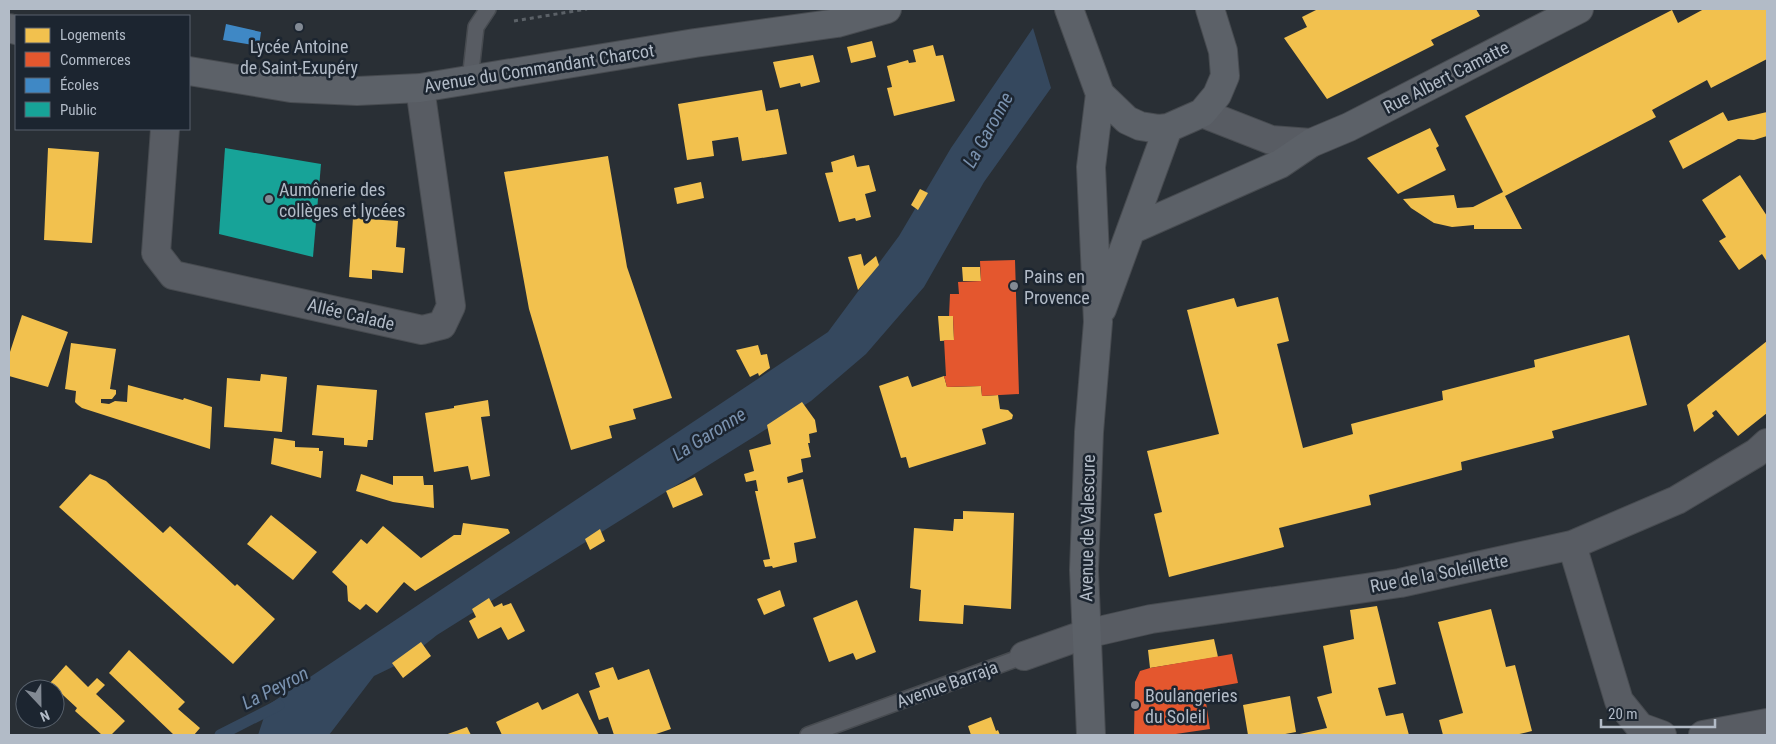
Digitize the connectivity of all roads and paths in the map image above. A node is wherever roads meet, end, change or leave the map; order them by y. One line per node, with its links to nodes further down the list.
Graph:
1 (488, 9): 7 (lane)
2 (587, 9): 7 (path)
3 (888, 9): 9 (main road, Avenue du Commandant Charcot)
4 (1069, 9): 11 (main road)
5 (1210, 9): 12 (main road)
6 (1579, 9): 15 (main road, Rue Albert Camatte)
7 (476, 27): 9 (lane)
8 (190, 71): 10 (main road, Avenue du Commandant Charcot)
9 (470, 80): 10 (main road, Avenue du Commandant Charcot)
10 (420, 88): 14 (street, Allée Calade)
11 (1100, 94): 13 (main road); 17 (main road, Avenue de Valescure)
12 (1202, 113): 13 (main road); 15 (street, Rue Albert Camatte)
13 (1168, 128): 16 (main road, Avenue de Valescure)
14 (165, 130)
15 (1311, 143): 16 (main road, Rue Albert Camatte)
16 (1131, 230): 17 (main road, Avenue de Valescure)
17 (1098, 322): 20 (main road, Avenue de Valescure)
18 (1767, 442): 19 (street, Rue de la Soleillette)
19 (1572, 545): 20 (street, Rue de la Soleillette); 25 (street)
20 (1086, 634): 21 (street, Avenue Barraja); 24 (main road, Avenue de Valescure)
21 (1024, 656): 23 (lane, Avenue Barraja)
22 (1767, 723): 26 (street)
23 (808, 735)
24 (1090, 735)
25 (1662, 735)
26 (1703, 735)

